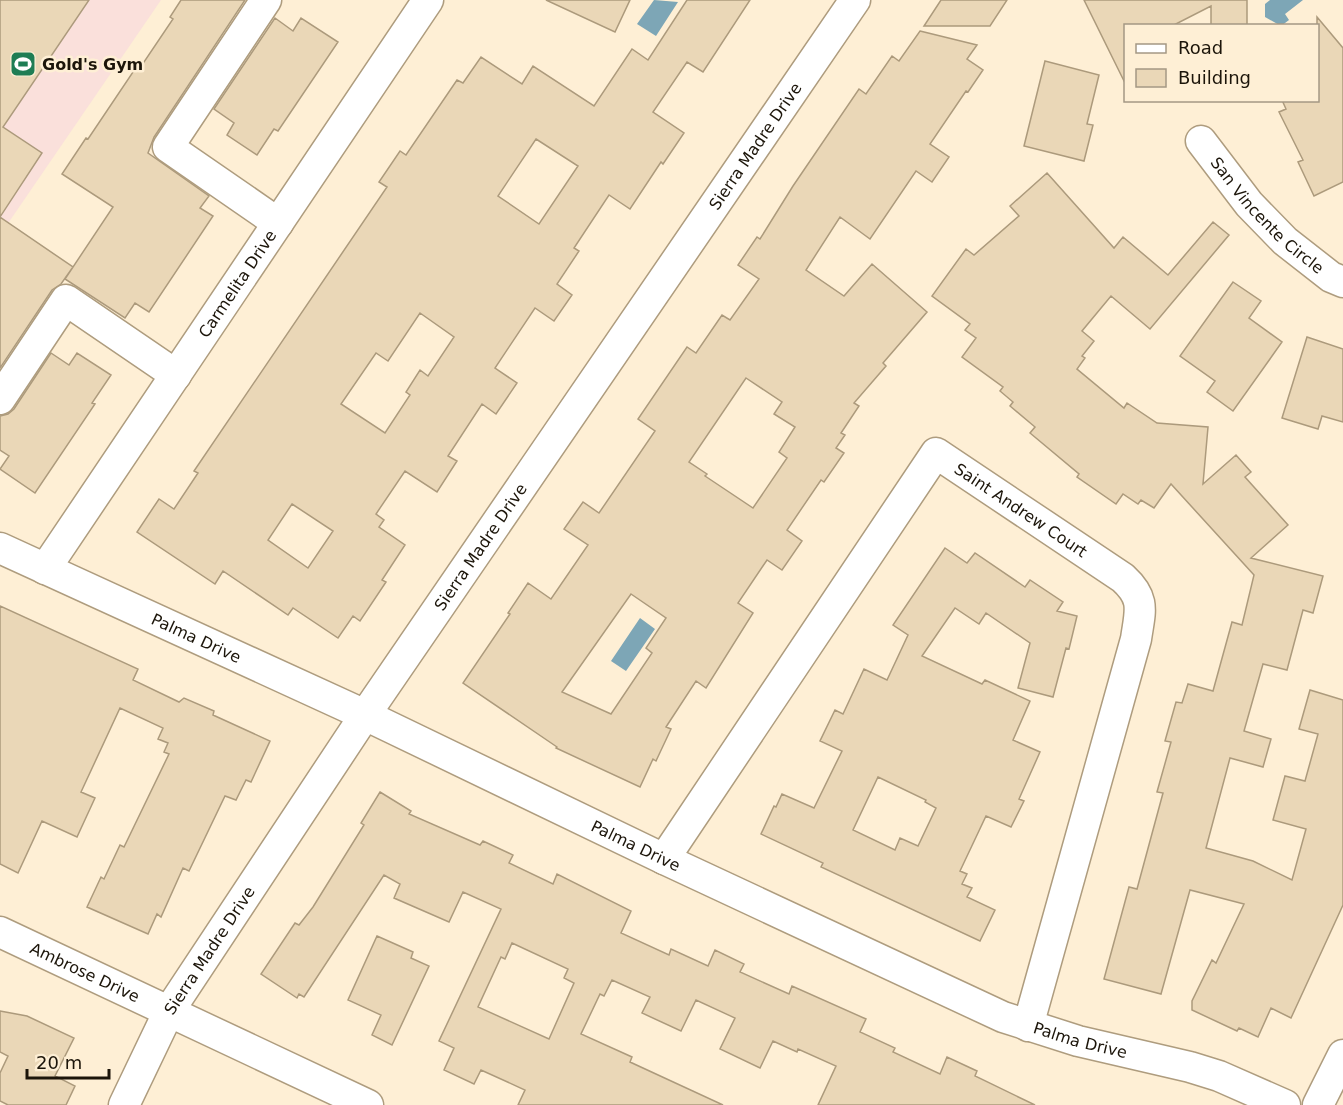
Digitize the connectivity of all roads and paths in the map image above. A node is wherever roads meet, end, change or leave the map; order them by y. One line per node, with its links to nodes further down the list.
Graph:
1 (266, 0): 5 (street)
2 (428, 0): 5 (street, Carmelita Drive)
3 (855, 0): 11 (street, Sierra Madre Drive)
4 (1201, 141): 6 (street, San Vincente Circle)
5 (278, 223): 7 (street, Carmelita Drive)
6 (1343, 282)
7 (176, 375): 8 (street); 10 (street, Carmelita Drive)
8 (0, 399)
9 (0, 548): 10 (street, Palma Drive)
10 (45, 569): 11 (street, Palma Drive)
11 (366, 715): 12 (street, Palma Drive); 14 (street, Sierra Madre Drive)
12 (664, 859): 15 (street, Palma Drive); 15 (street, Saint Andrew Court)
13 (0, 932): 14 (street, Ambrose Drive)
14 (169, 1011): 17 (street, Sierra Madre Drive); 18 (street, Ambrose Drive)
15 (1028, 1026): 19 (street, Palma Drive)
16 (1343, 1055): 20 (street)
17 (124, 1105)
18 (368, 1105)
19 (1285, 1105)
20 (1318, 1105)

